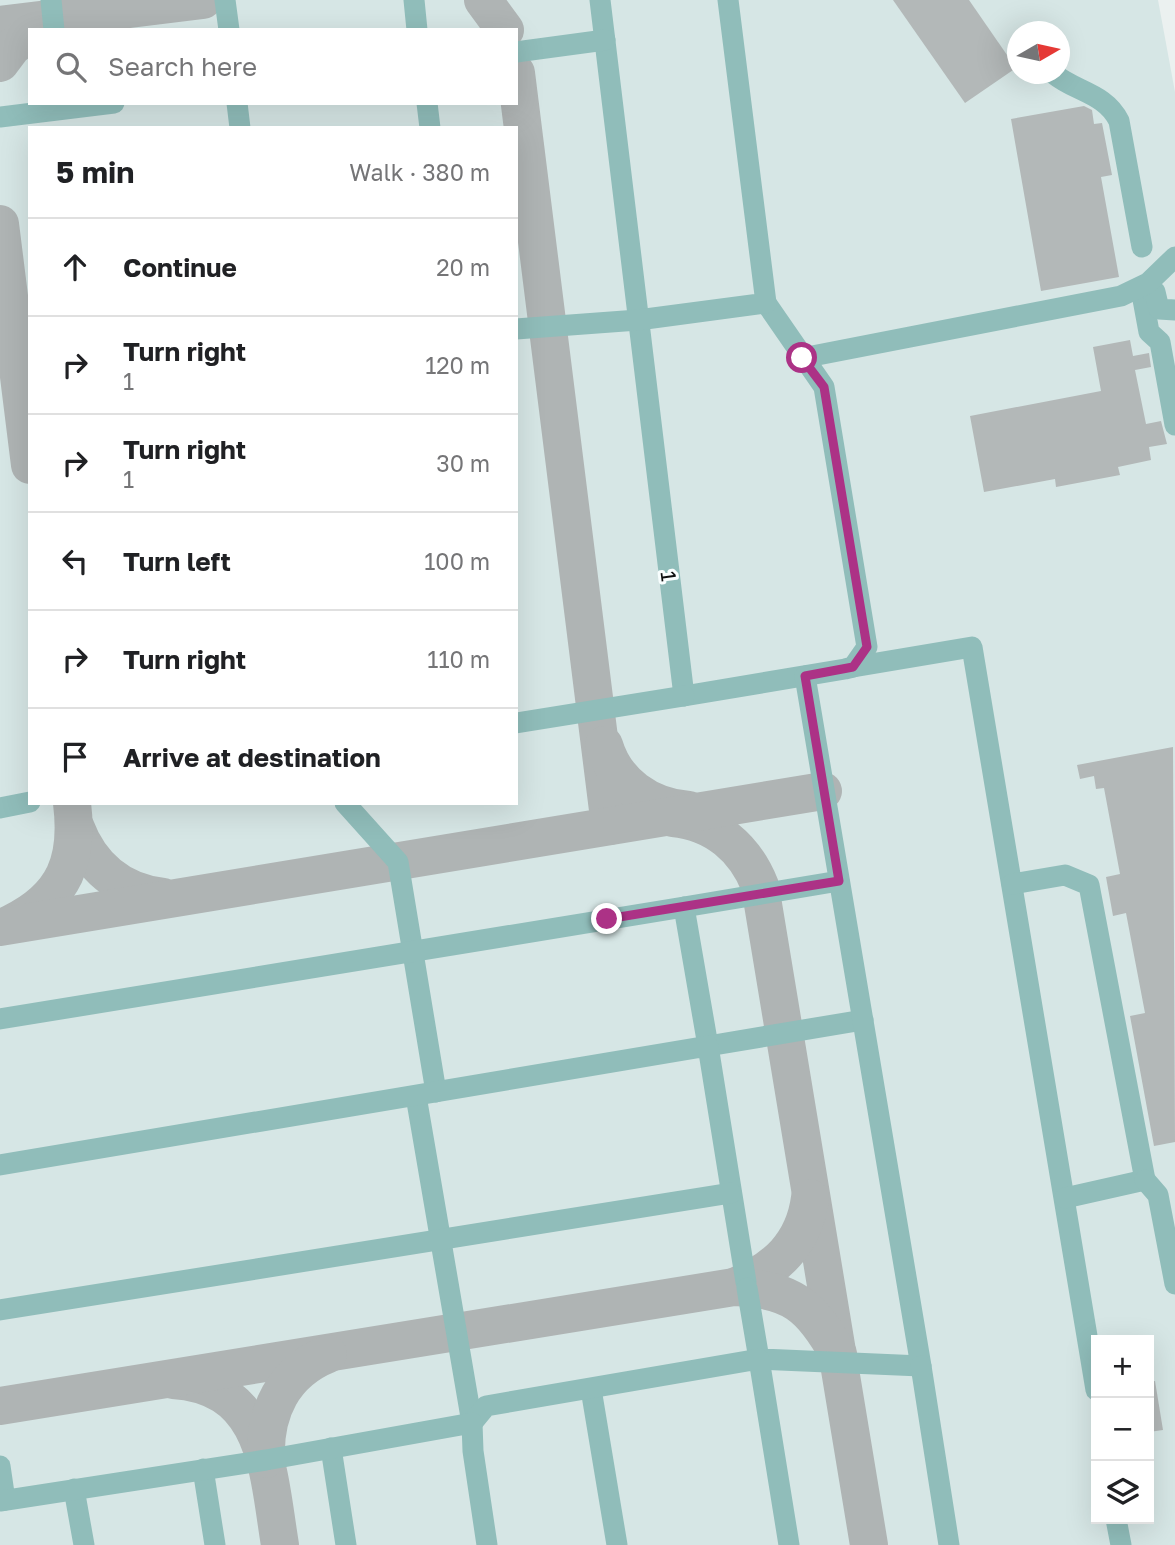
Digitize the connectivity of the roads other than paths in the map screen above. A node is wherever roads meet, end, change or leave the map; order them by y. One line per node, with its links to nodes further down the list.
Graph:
1 (51, 0): 6 (lane)
2 (225, 0): 7 (lane)
3 (414, 0): 8 (lane)
4 (600, 0): 9 (lane, 1)
5 (728, 0): 20 (lane)
6 (54, 28)
7 (229, 28)
8 (417, 28)
9 (605, 40): 10 (lane); 22 (lane, 1)
10 (518, 52)
11 (1070, 82): 19 (lane)
12 (105, 105): 15 (lane)
13 (237, 105): 17 (lane)
14 (426, 105): 18 (lane)
15 (66, 114): 16 (lane)
16 (0, 117)
17 (240, 126)
18 (430, 126)
19 (1161, 272): 21 (lane); 24 (lane); 25 (lane)
20 (766, 303): 22 (lane); 24 (lane)
21 (1175, 310)
22 (638, 320): 23 (lane); 28 (lane, 1)
23 (518, 329)
24 (802, 358): 26 (lane)
25 (1175, 425)
26 (853, 667): 27 (lane); 34 (lane)
27 (805, 676): 28 (lane); 33 (lane)
28 (684, 696): 29 (lane)
29 (518, 723)
30 (28, 802): 32 (lane)
31 (347, 805): 36 (lane)
32 (0, 808)
33 (839, 881): 35 (lane); 38 (lane)
34 (1012, 884): 42 (lane); 44 (lane)
35 (684, 907): 36 (lane); 39 (lane)
36 (413, 953): 37 (lane); 40 (lane)
37 (0, 1019)
38 (863, 1020): 39 (lane); 50 (lane)
39 (708, 1046): 40 (lane); 43 (lane)
40 (426, 1094): 41 (lane); 45 (lane)
41 (0, 1165)
42 (1145, 1180): 44 (lane); 46 (lane)
43 (730, 1193): 45 (lane); 48 (lane)
44 (1065, 1198): 49 (lane)
45 (441, 1240): 47 (lane); 52 (lane)
46 (1175, 1284)
47 (0, 1310)
48 (759, 1359): 50 (lane); 51 (lane); 64 (lane)
49 (1091, 1359)
50 (921, 1366): 65 (lane)
51 (592, 1389): 52 (lane); 63 (lane)
52 (472, 1423): 53 (lane); 62 (lane)
53 (331, 1448): 55 (lane); 61 (lane)
54 (0, 1466): 57 (lane)
55 (202, 1469): 56 (lane); 60 (lane)
56 (74, 1489): 57 (lane); 59 (lane)
57 (3, 1501)
58 (1117, 1524): 66 (lane)
59 (84, 1545)
60 (215, 1545)
61 (346, 1545)
62 (487, 1545)
63 (617, 1545)
64 (789, 1545)
65 (949, 1545)
66 (1121, 1545)

